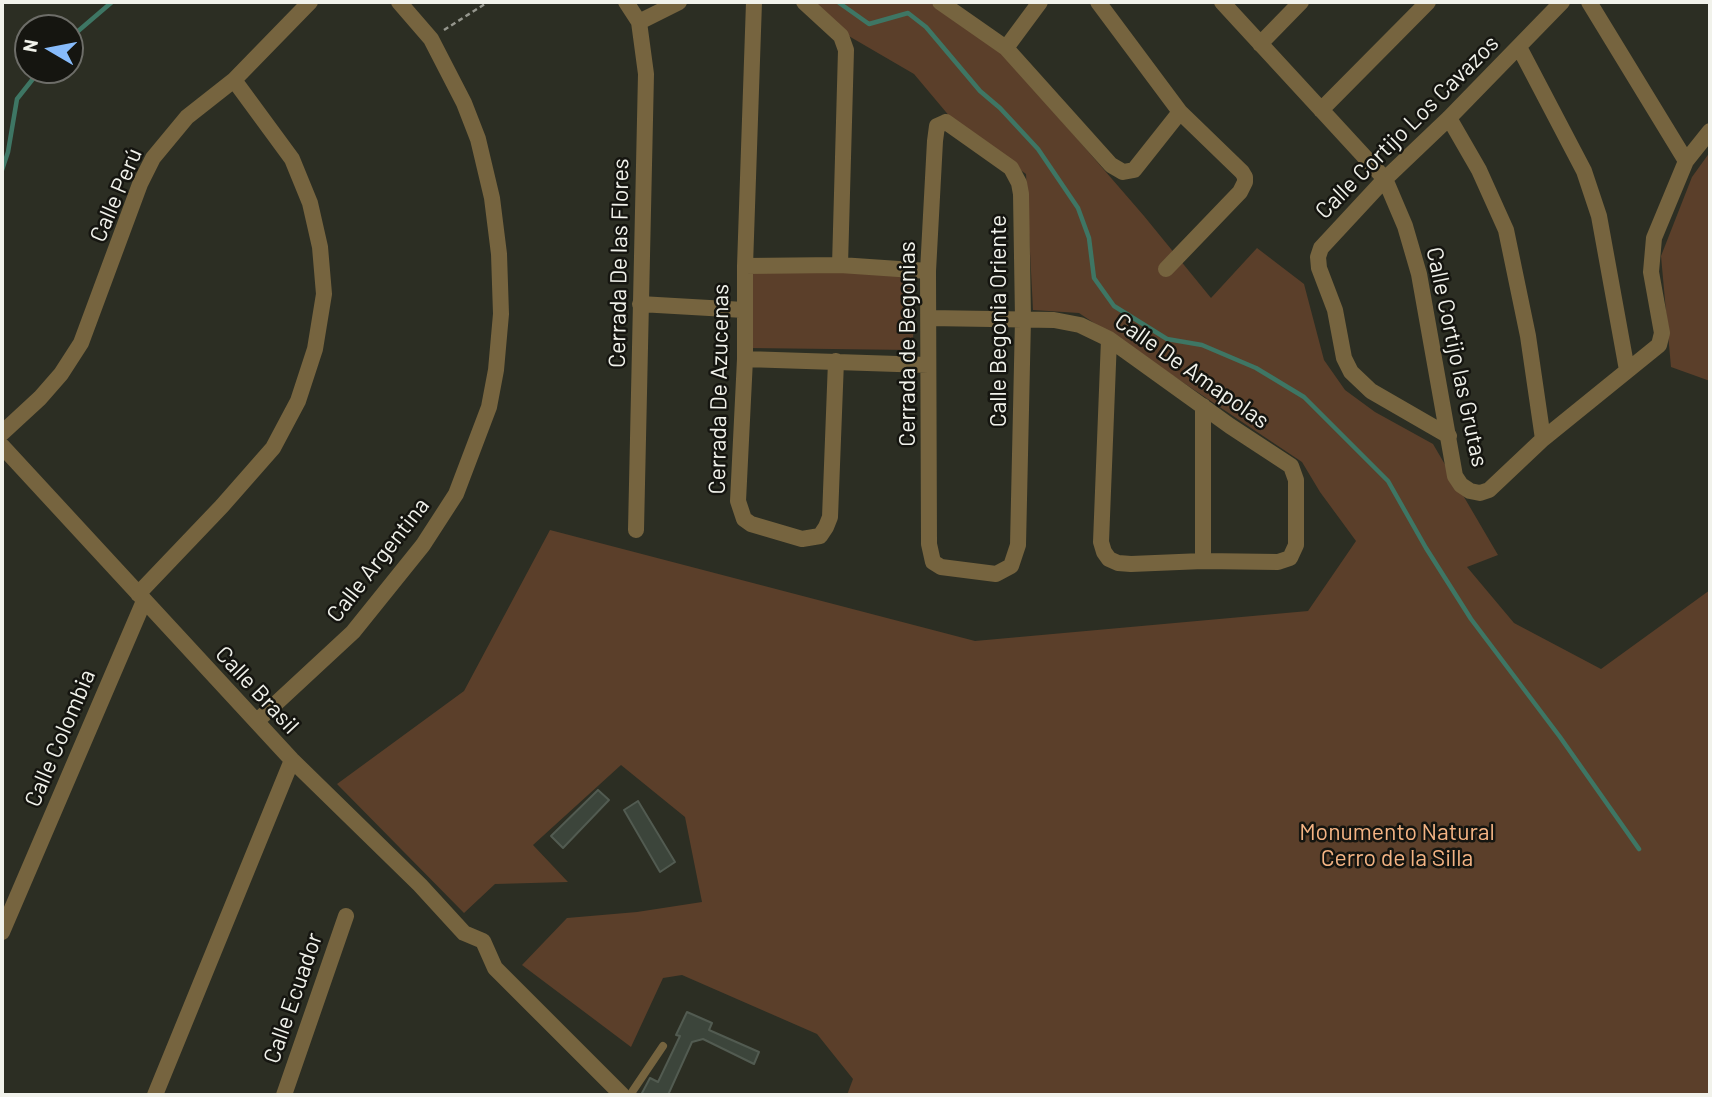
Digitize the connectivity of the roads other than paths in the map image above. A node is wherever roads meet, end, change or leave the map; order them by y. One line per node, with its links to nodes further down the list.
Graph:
1 (310, 2): 19 (street, Calle Perú)
2 (399, 2): 49 (street, Calle Argentina)
3 (626, 2): 15 (street, Cerrada De las Flores)
4 (679, 2): 15 (street)
5 (754, 2): 28 (street, Cerrada De Azucenas)
6 (804, 2): 27 (street)
7 (940, 2): 18 (street)
8 (1040, 2): 18 (street)
9 (1098, 2): 21 (street)
10 (1222, 2): 16 (street, Calle Cortijo las Grutas)
11 (1301, 2): 16 (street)
12 (1428, 2): 20 (street)
13 (1562, 2): 17 (street, Calle Cortijo Los Cavazos)
14 (1588, 2): 25 (street)
15 (639, 22): 31 (street, Cerrada De las Flores)
16 (1260, 44): 20 (street, Calle Cortijo las Grutas)
17 (1519, 47): 22 (street, Calle Cortijo Los Cavazos); 39 (street)
18 (1006, 48): 21 (street)
19 (234, 80): 41 (street, Calle Perú); 48 (street)
20 (1321, 110): 26 (street, Calle Cortijo las Grutas)
21 (1180, 112): 29 (street)
22 (1449, 118): 26 (street, Calle Cortijo Los Cavazos); 43 (street)
23 (937, 126): 30 (street, Cerrada de Begonias); 34 (street, Calle Begonia Oriente)
24 (1710, 131): 25 (street)
25 (1686, 161): 39 (street)
26 (1385, 179): 42 (street, Calle Cortijo las Grutas); 42 (street, Calle Cortijo Los Cavazos)
27 (840, 265): 28 (street); 30 (street)
28 (745, 266): 32 (street, Cerrada De Azucenas)
29 (1166, 269)
30 (928, 271): 33 (street, Cerrada de Begonias)
31 (640, 304): 32 (street); 45 (street, Cerrada De las Flores)
32 (744, 310): 36 (street, Cerrada De Azucenas)
33 (929, 318): 34 (street, Calle De Amapolas); 38 (street, Cerrada de Begonias)
34 (1023, 319): 35 (street, Calle De Amapolas); 47 (street, Calle Begonia Oriente)
35 (1109, 340): 40 (street, Calle De Amapolas); 46 (street)
36 (745, 359): 37 (street); 37 (street, Cerrada De Azucenas)
37 (836, 362): 38 (street)
38 (928, 365): 47 (street, Cerrada de Begonias)
39 (1628, 370): 43 (street)
40 (1203, 406): 46 (street); 46 (street, Calle De Amapolas)
41 (2, 433)
42 (1449, 436): 43 (street, Calle Cortijo las Grutas)
43 (1543, 439)
44 (2, 446): 48 (street, Calle Brasil)
45 (636, 530)
46 (1203, 561)
47 (933, 562)
48 (141, 598): 49 (street, Calle Brasil); 52 (street, Calle Colombia)
49 (257, 721): 50 (street, Calle Brasil)
50 (292, 760): 54 (street, Calle Brasil); 56 (street)
51 (346, 916): 55 (street, Calle Ecuador)
52 (2, 932)
53 (663, 1046): 57 (lane)
54 (155, 1095)
55 (284, 1095)
56 (622, 1095)
57 (630, 1095)

